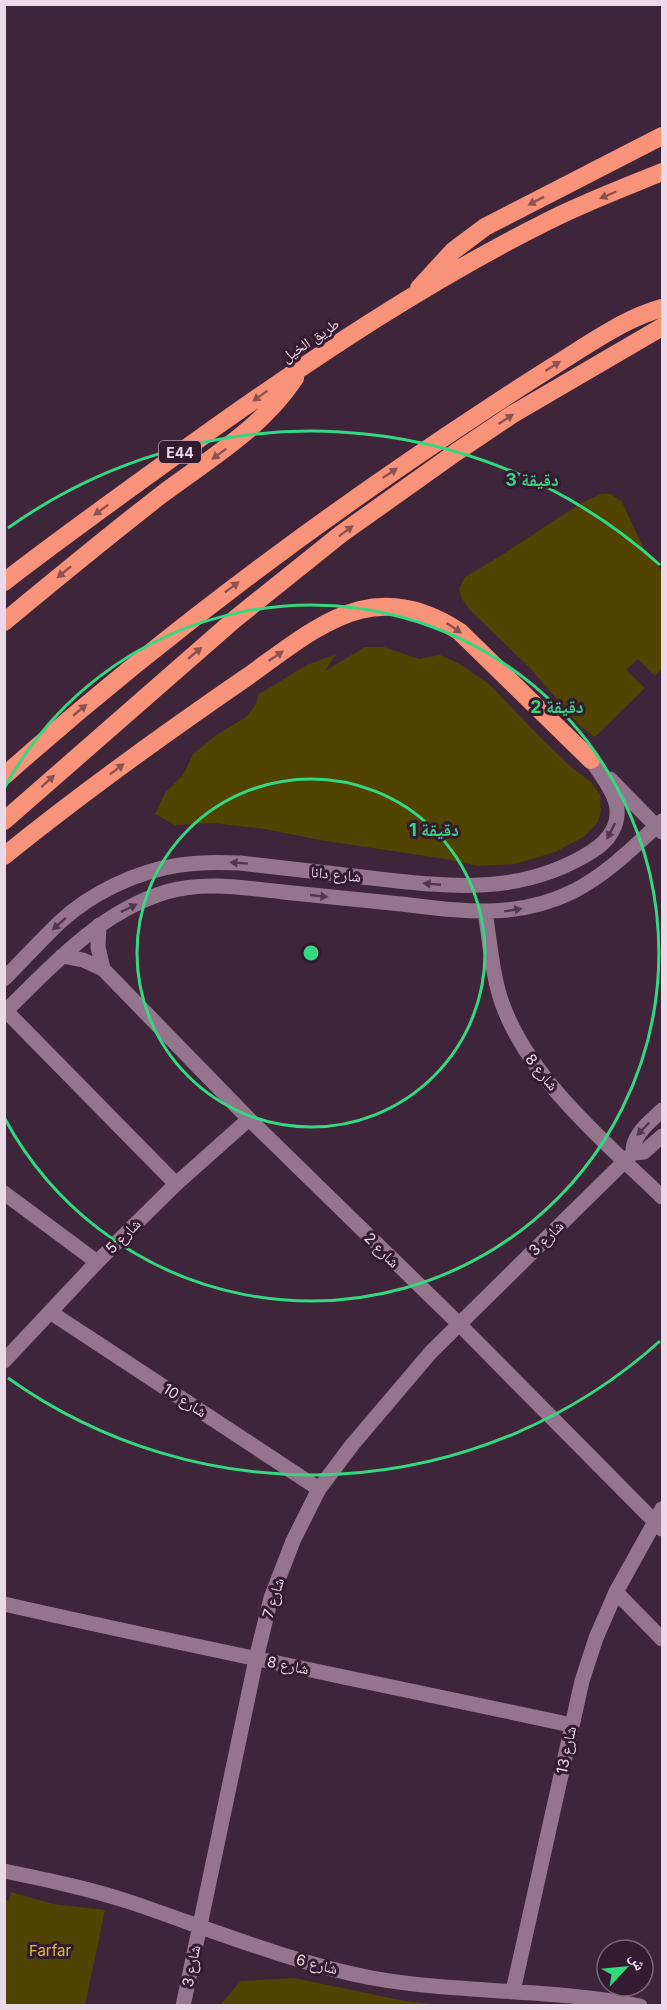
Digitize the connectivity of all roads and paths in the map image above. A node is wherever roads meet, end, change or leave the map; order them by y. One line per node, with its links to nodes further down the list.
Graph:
1 (663, 136): 3 (highway, one-way to 3)
2 (663, 172): 3 (highway, طريق الخيل / E44, one-way to 3)
3 (412, 297): 6 (highway, طريق الخيل / E44)
4 (663, 308): 10 (highway, one-way to 4)
5 (663, 327): 11 (highway, one-way to 5)
6 (302, 367): 7 (highway, طريق الخيل / E44, one-way to 7); 8 (highway, one-way to 8)
7 (4, 582)
8 (4, 622)
9 (591, 760): 12 (street); 13 (highway, one-way to 9); 18 (street, شارع دانا, one-way to 18)
10 (4, 776)
11 (4, 820)
12 (660, 826): 14 (street, شارع دانا, one-way to 12)
13 (4, 856)
14 (485, 912): 15 (street, شارع دانا, one-way to 14); 23 (street, شارع 8)
15 (99, 925): 16 (street, شارع دانا); 17 (street)
16 (62, 956): 17 (street, شارع 2); 19 (street, شارع دانا)
17 (103, 969): 21 (street, شارع 2)
18 (4, 979)
19 (5, 1012): 24 (street)
20 (663, 1110): 23 (street, شارع 3, one-way to 23)
21 (249, 1119): 24 (street, شارع 5); 29 (street, شارع 2)
22 (663, 1136): 23 (street, شارع 3)
23 (629, 1157): 26 (street, شارع 8); 29 (street, شارع 3)
24 (176, 1184): 27 (street, شارع 5)
25 (4, 1193): 27 (street)
26 (663, 1197)
27 (98, 1262): 28 (street, شارع 5)
28 (50, 1312): 30 (street, شارع 5); 31 (street, شارع 10)
29 (459, 1324): 31 (street, شارع 7); 32 (street, شارع 2)
30 (4, 1361)
31 (320, 1489): 36 (street, شارع 7)
32 (660, 1520): 33 (street, شارع 13)
33 (616, 1592): 35 (street); 37 (street, شارع 13)
34 (4, 1604): 36 (street, شارع 8)
35 (663, 1639)
36 (256, 1659): 37 (street, شارع 8); 39 (street, شارع 7)
37 (571, 1725): 40 (street, شارع 13)
38 (4, 1871): 39 (street, شارع 6)
39 (199, 1926): 40 (street, شارع 6); 41 (street, شارع 3)
40 (513, 1991): 42 (street, شارع 6)
41 (183, 2006)
42 (640, 2006)

